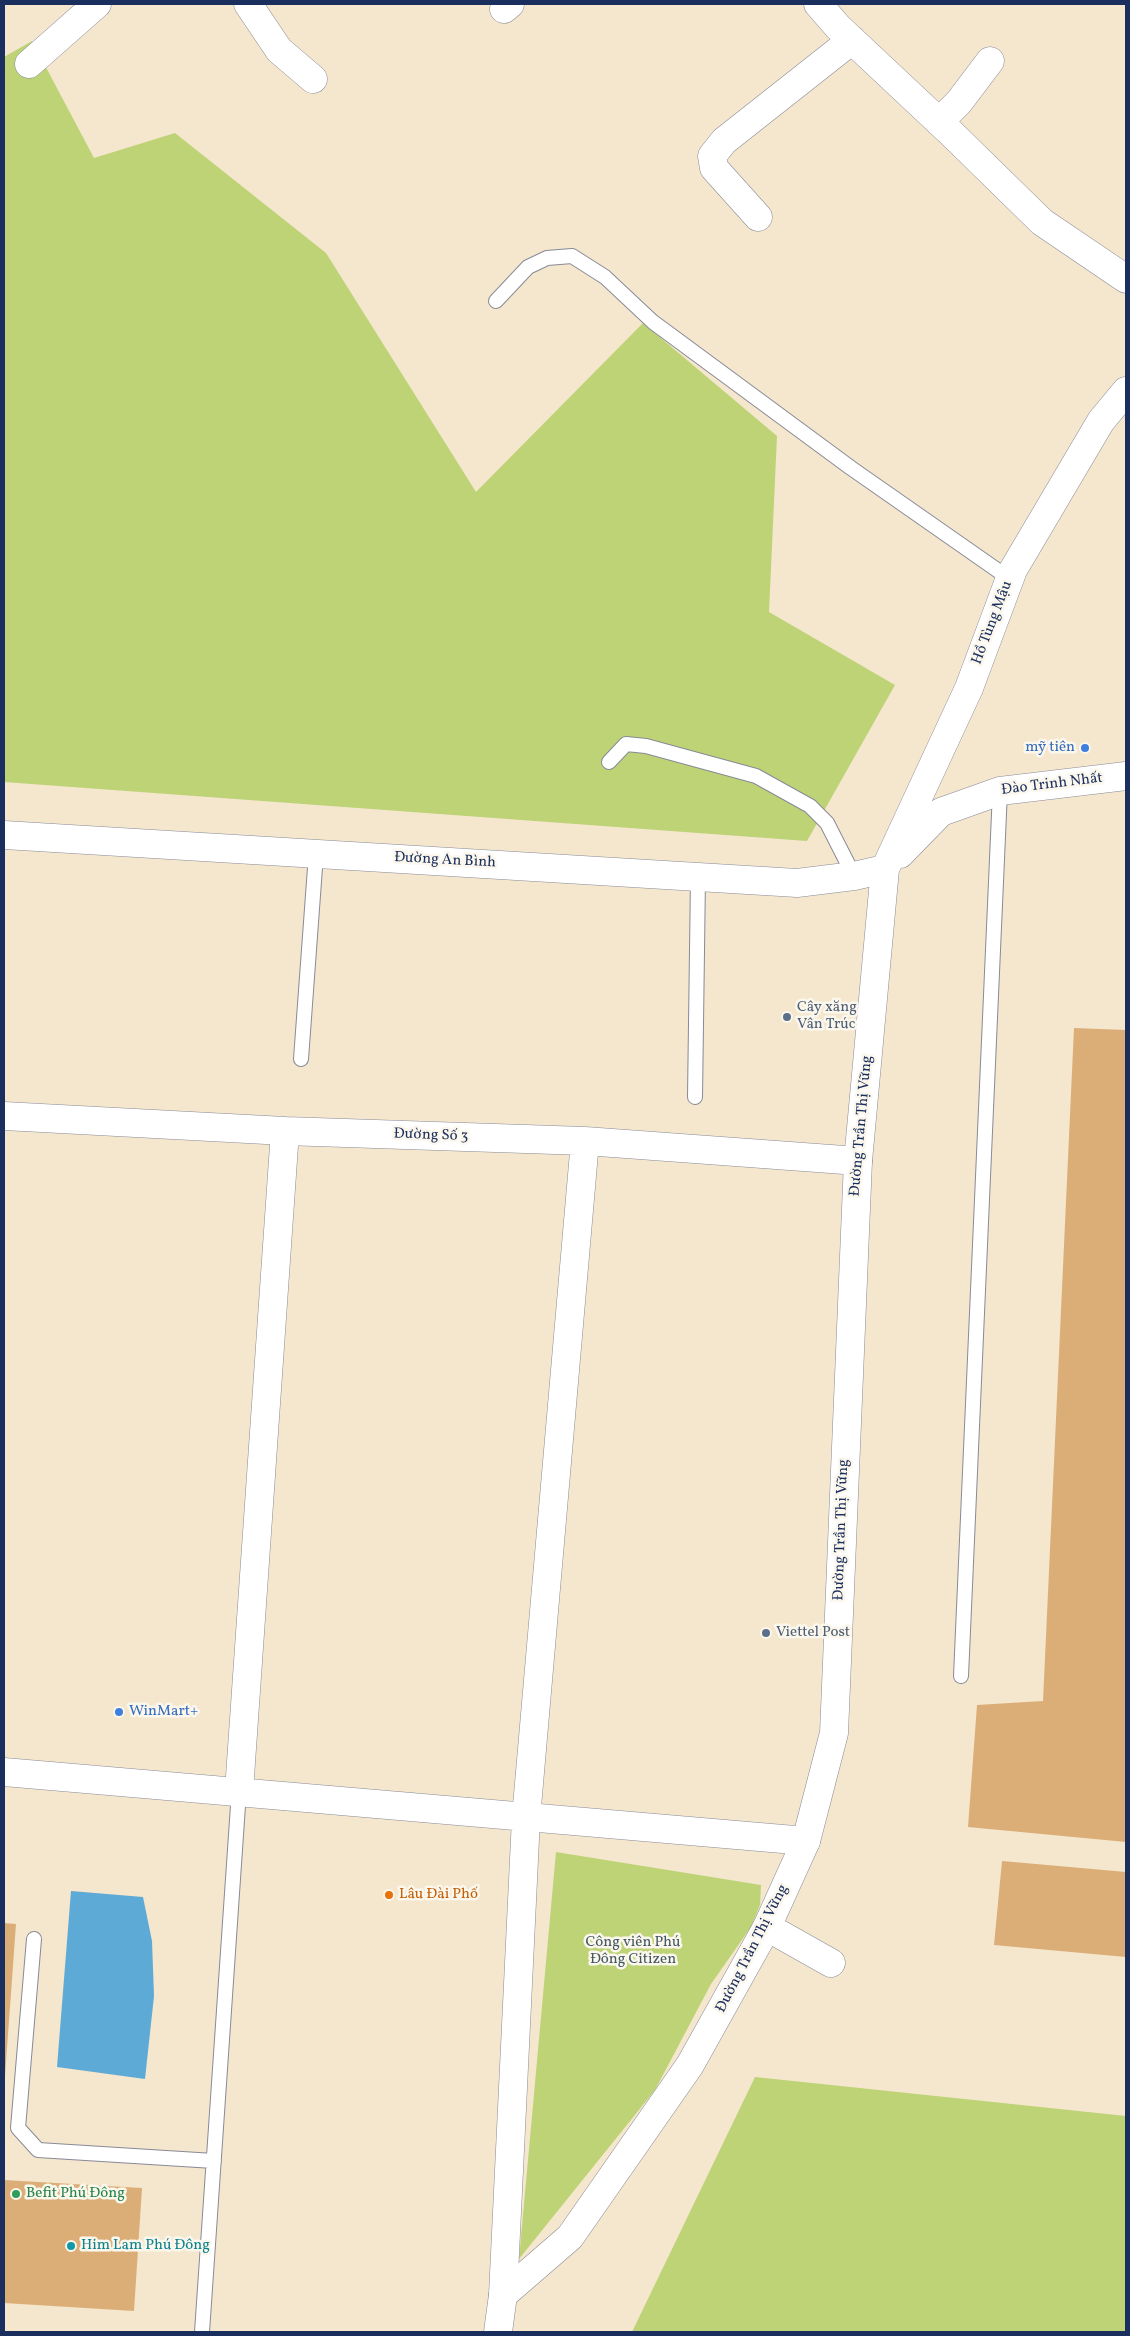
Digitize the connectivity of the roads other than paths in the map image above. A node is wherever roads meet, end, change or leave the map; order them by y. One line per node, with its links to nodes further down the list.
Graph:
1 (97, 4): 6 (street)
2 (248, 4): 7 (street)
3 (818, 4): 4 (street)
4 (852, 40): 8 (street); 9 (street)
5 (990, 61): 8 (street)
6 (29, 64)
7 (313, 79)
8 (939, 122): 10 (street)
9 (758, 216)
10 (1126, 279)
11 (496, 301): 13 (lane)
12 (1126, 391): 13 (street, Hồ Tùng Mậu)
13 (1010, 579): 19 (street, Hồ Tùng Mậu)
14 (609, 762): 21 (lane)
15 (1126, 776): 16 (street, Đào Trinh Nhất)
16 (1000, 791): 19 (street, Đào Trinh Nhất); 28 (lane)
17 (4, 835): 18 (street, Đường An Bình)
18 (316, 854): 20 (street, Đường An Bình); 22 (lane)
19 (885, 869): 21 (street, Đường An Bình); 27 (street, Đường Trần Thị Vững)
20 (698, 876): 21 (street, Đường An Bình); 23 (lane)
21 (854, 876)
22 (301, 1059)
23 (695, 1097)
24 (4, 1116): 25 (street, Đường Số 3)
25 (285, 1131): 26 (street, Đường Số 3); 30 (street)
26 (585, 1141): 27 (street, Đường Số 3); 31 (street)
27 (858, 1161): 32 (street, Đường Trần Thị Vững)
28 (961, 1676)
29 (4, 1772): 30 (street)
30 (239, 1791): 31 (street); 36 (lane)
31 (526, 1818): 32 (street); 37 (street)
32 (806, 1841): 33 (street, Đường Trần Thị Vững)
33 (767, 1927): 35 (street); 37 (street, Đường Trần Thị Vững)
34 (34, 1939): 36 (lane)
35 (831, 1963)
36 (214, 2161): 38 (lane)
37 (503, 2295): 39 (street)
38 (202, 2332)
39 (498, 2332)

